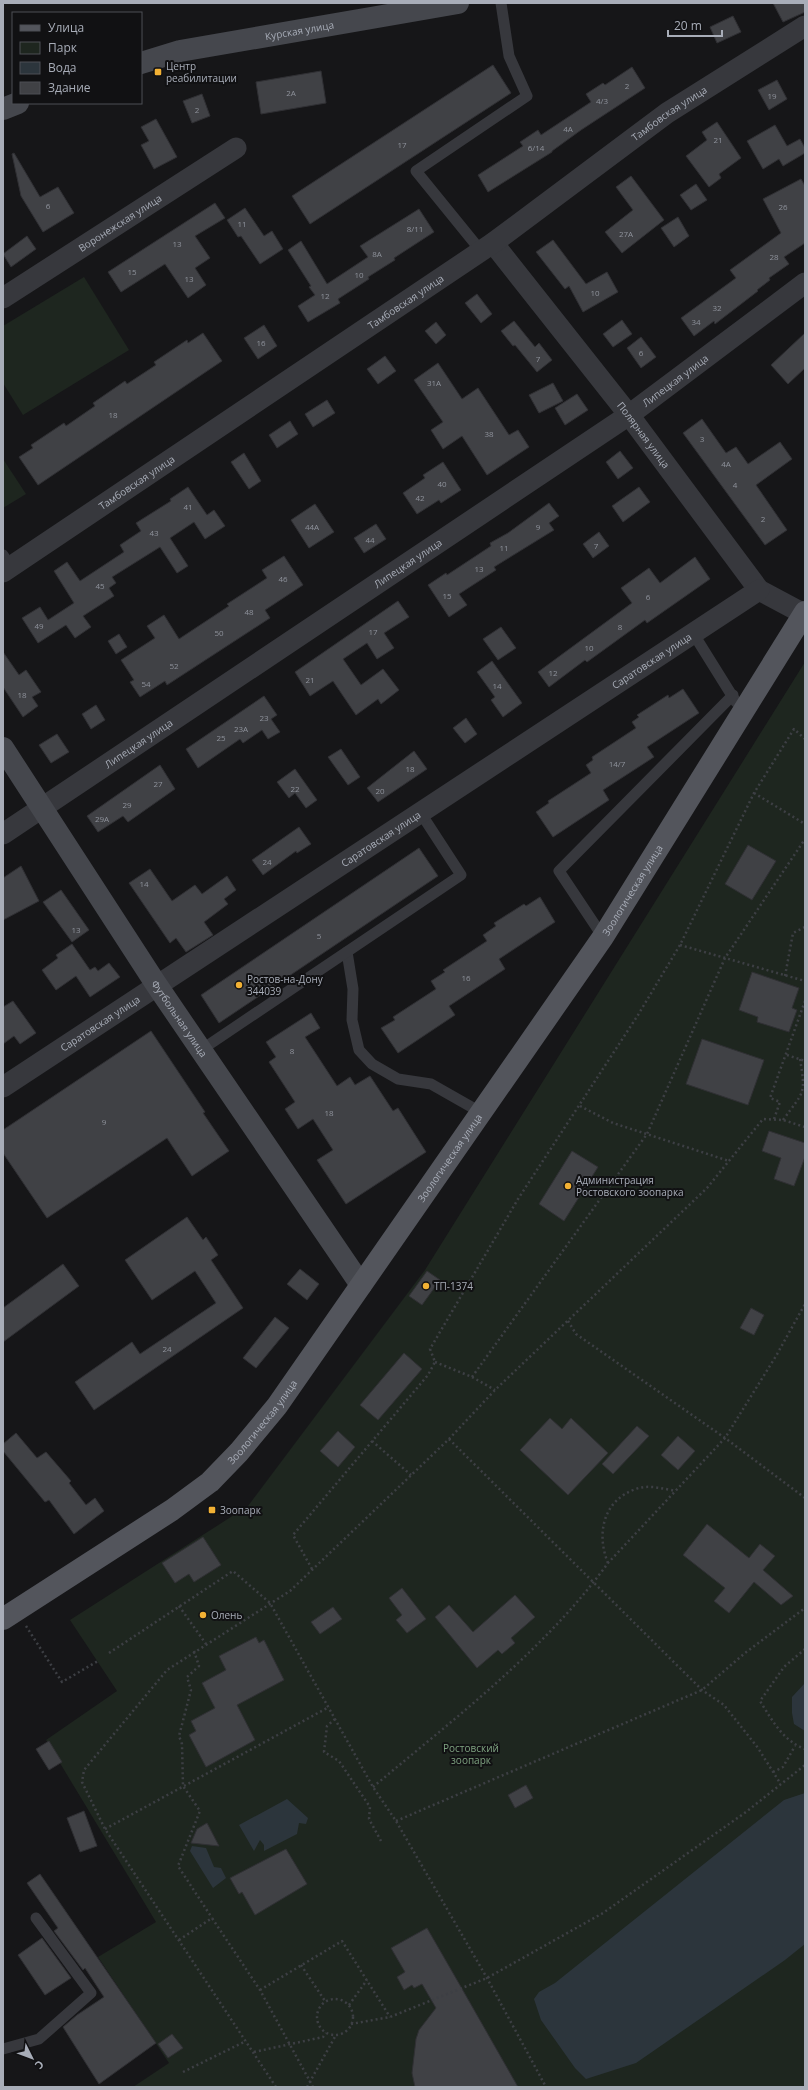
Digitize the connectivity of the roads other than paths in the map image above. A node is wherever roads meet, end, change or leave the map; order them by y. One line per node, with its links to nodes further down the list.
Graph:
1 (458, 3): 4 (main road, Курская улица)
2 (501, 3): 8 (lane)
3 (805, 26): 8 (street, Тамбовская улица)
4 (142, 63)
5 (16, 104): 6 (main road)
6 (3, 109)
7 (236, 148): 10 (street, Воронежская улица)
8 (487, 247): 11 (street, Полярная улица); 12 (street, Тамбовская улица)
9 (805, 283): 11 (street, Липецкая улица)
10 (3, 298)
11 (629, 415): 13 (street, Полярная улица); 18 (street, Липецкая улица)
12 (6, 564)
13 (759, 590): 14 (street, Полярная улица); 15 (street, Саратовская улица)
14 (804, 613): 16 (main road, Зоологическая улица)
15 (694, 633): 16 (lane); 19 (street, Саратовская улица)
16 (738, 704): 21 (main road, Зоологическая улица); 21 (lane)
17 (3, 748): 18 (main road, Футбольная улица)
18 (42, 808): 20 (street, Липецкая улица); 23 (main road, Футбольная улица)
19 (420, 812): 22 (lane); 23 (street, Саратовская улица)
20 (3, 834)
21 (604, 937): 26 (main road, Зоологическая улица)
22 (347, 952): 24 (lane); 26 (lane)
23 (156, 984): 24 (main road, Футбольная улица); 25 (street, Саратовская улица)
24 (201, 1050): 27 (main road, Футбольная улица)
25 (3, 1087)
26 (482, 1113): 27 (main road, Зоологическая улица)
27 (361, 1285): 28 (main road, Зоологическая улица)
28 (10, 1615)
29 (36, 1918): 30 (lane)
30 (3, 2049)

